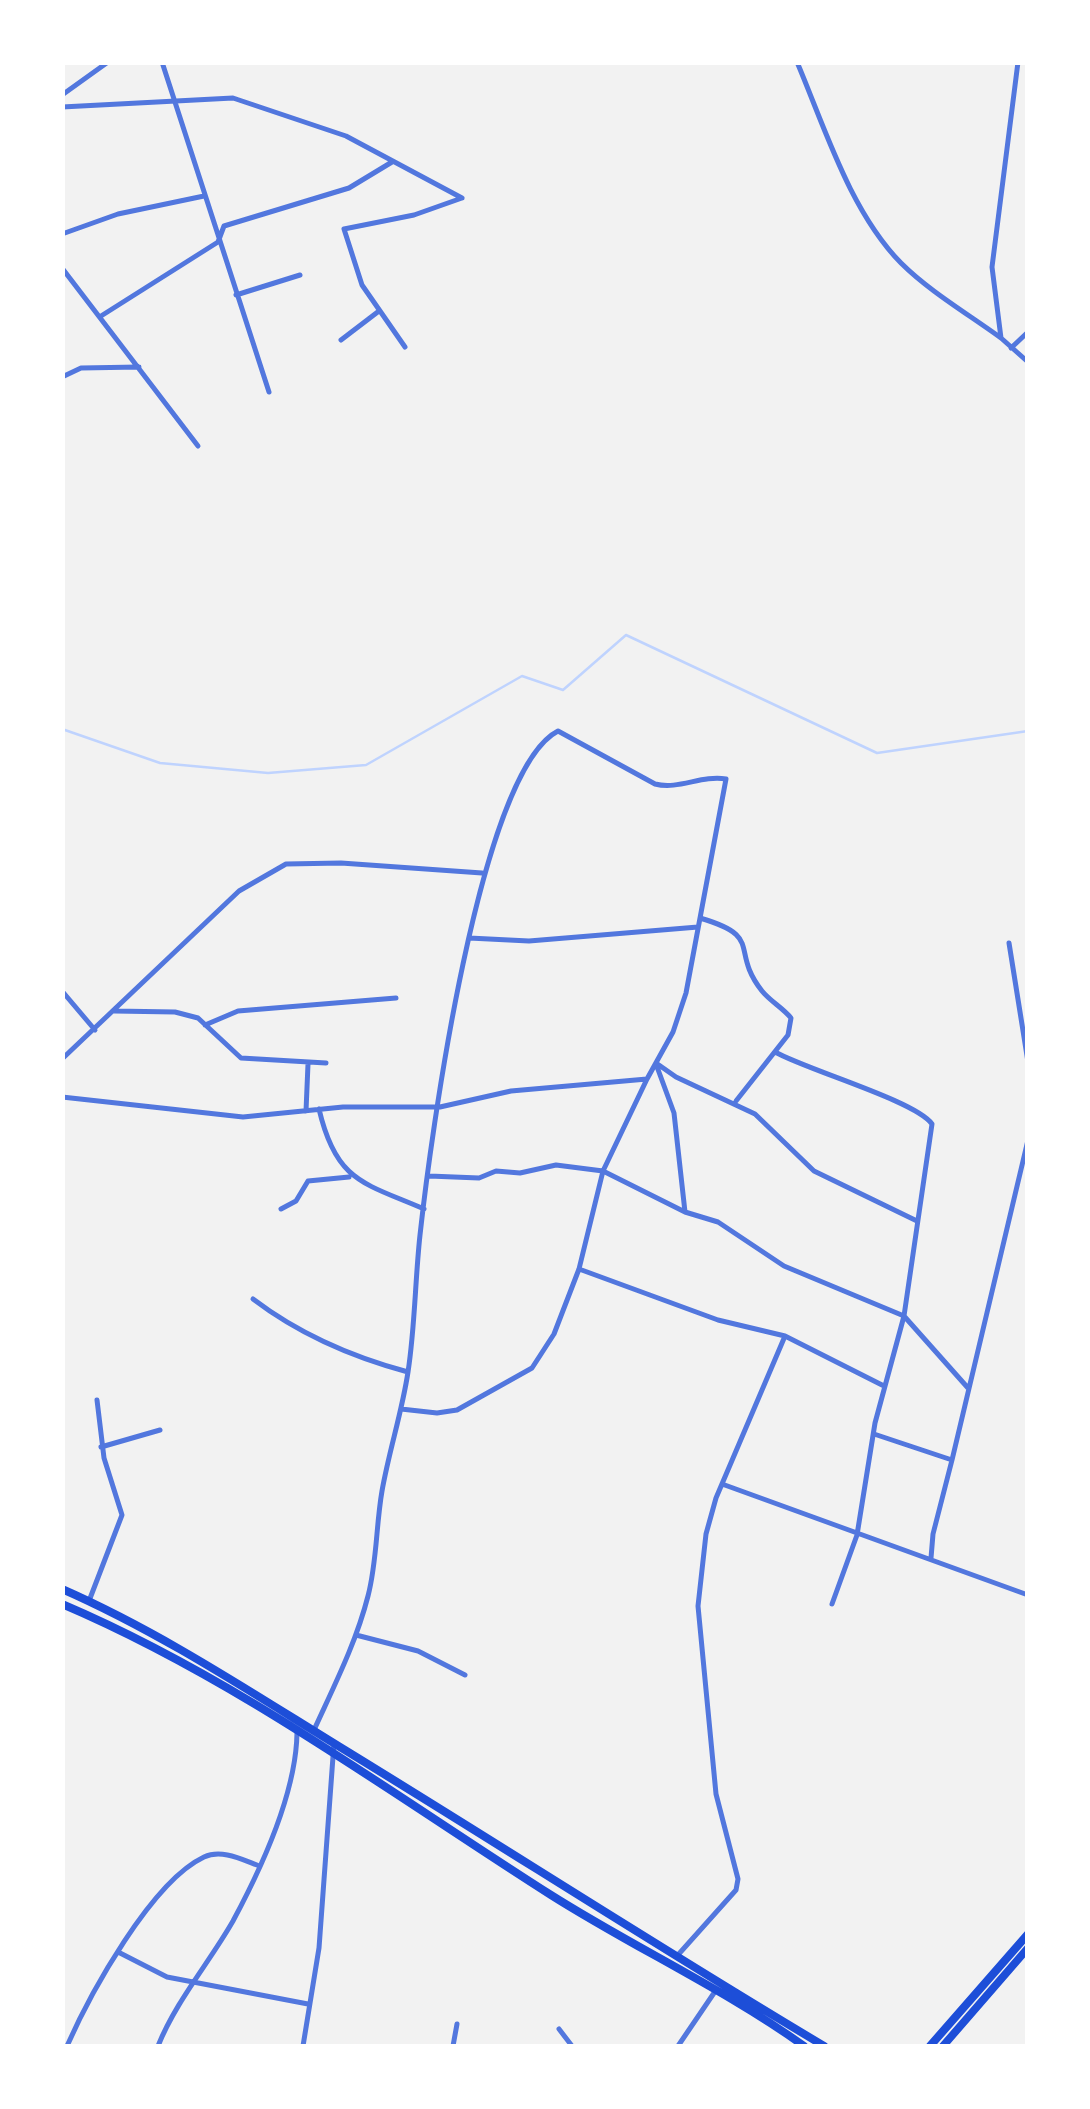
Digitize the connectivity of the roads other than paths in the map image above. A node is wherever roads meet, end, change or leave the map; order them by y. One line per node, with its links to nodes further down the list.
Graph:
1 (108, 62): 5 (street)
2 (162, 62): 6 (street)
3 (797, 62): 18 (street)
4 (1018, 62): 18 (street)
5 (62, 96)
6 (176, 98): 7 (street); 8 (street); 9 (street)
7 (62, 107)
8 (393, 162): 11 (street); 15 (street)
9 (206, 196): 10 (street); 11 (street)
10 (62, 234)
11 (218, 242): 14 (street); 16 (street)
12 (62, 268): 16 (street)
13 (300, 274): 14 (street)
14 (236, 295): 25 (street)
15 (379, 311): 19 (street); 20 (street)
16 (100, 316): 23 (street)
17 (1028, 332): 21 (street)
18 (1001, 338): 21 (street)
19 (341, 340)
20 (405, 347)
21 (1011, 348): 22 (street)
22 (1028, 362)
23 (138, 367): 24 (street); 26 (street)
24 (62, 377)
25 (269, 392)
26 (198, 446)
27 (482, 873): 28 (street); 30 (street); 34 (street)
28 (700, 918): 29 (street); 37 (street)
29 (698, 927): 30 (street); 41 (street)
30 (469, 938): 46 (street)
31 (1009, 944): 39 (street)
32 (62, 991): 36 (street)
33 (396, 998): 35 (street)
34 (114, 1012): 35 (street); 36 (street)
35 (205, 1025): 42 (street)
36 (95, 1030): 38 (street)
37 (775, 1052): 45 (street); 56 (street)
38 (62, 1060)
39 (1028, 1062)
40 (326, 1063): 42 (street)
41 (656, 1063): 43 (street); 45 (street); 55 (street)
42 (308, 1064): 48 (street)
43 (647, 1079): 46 (street); 50 (street)
44 (62, 1097): 48 (street)
45 (736, 1101): 56 (street)
46 (440, 1107): 47 (street); 52 (street)
47 (319, 1110): 48 (street); 51 (street)
48 (306, 1111)
49 (1028, 1140): 63 (street)
50 (603, 1171): 52 (street); 55 (street); 57 (street)
51 (352, 1176): 53 (street); 54 (street)
52 (430, 1176): 54 (street)
53 (282, 1208)
54 (424, 1209): 61 (street)
55 (685, 1212): 59 (street)
56 (917, 1221): 59 (street)
57 (579, 1270): 60 (street); 65 (street)
58 (254, 1299): 61 (street)
59 (904, 1316): 62 (street); 63 (street)
60 (785, 1336): 62 (street); 70 (street)
61 (408, 1372): 65 (street)
62 (884, 1386): 67 (street)
63 (968, 1388): 69 (street)
64 (97, 1400): 68 (street)
65 (401, 1409): 78 (street)
66 (160, 1430): 68 (street)
67 (874, 1434): 69 (street); 71 (street)
68 (102, 1446): 75 (street)
69 (952, 1460): 72 (street)
70 (722, 1484): 71 (street); 88 (street)
71 (857, 1535): 72 (street); 77 (street)
72 (932, 1558): 74 (street)
73 (62, 1589): 75 (main road)
74 (1028, 1595)
75 (89, 1601): 80 (main road)
76 (62, 1604): 81 (main road)
77 (832, 1604)
78 (356, 1635): 79 (street); 80 (street)
79 (466, 1675)
80 (314, 1730): 82 (main road)
81 (297, 1733): 83 (main road); 84 (street)
82 (334, 1744): 83 (street); 88 (main road)
83 (333, 1757): 90 (main road); 91 (street)
84 (257, 1865): 87 (street); 89 (street)
85 (1028, 1934): 102 (main road)
86 (1028, 1948): 103 (main road)
87 (120, 1952): 89 (street); 94 (street)
88 (675, 1958): 101 (main road)
89 (195, 1980): 91 (street); 95 (street)
90 (714, 1993): 99 (street); 100 (main road)
91 (308, 2004): 96 (street)
92 (458, 2024): 97 (street)
93 (558, 2029): 98 (street)
94 (67, 2046)
95 (158, 2046)
96 (303, 2046)
97 (453, 2046)
98 (572, 2046)
99 (678, 2046)
100 (804, 2046)
101 (824, 2046)
102 (930, 2046)
103 (943, 2046)

